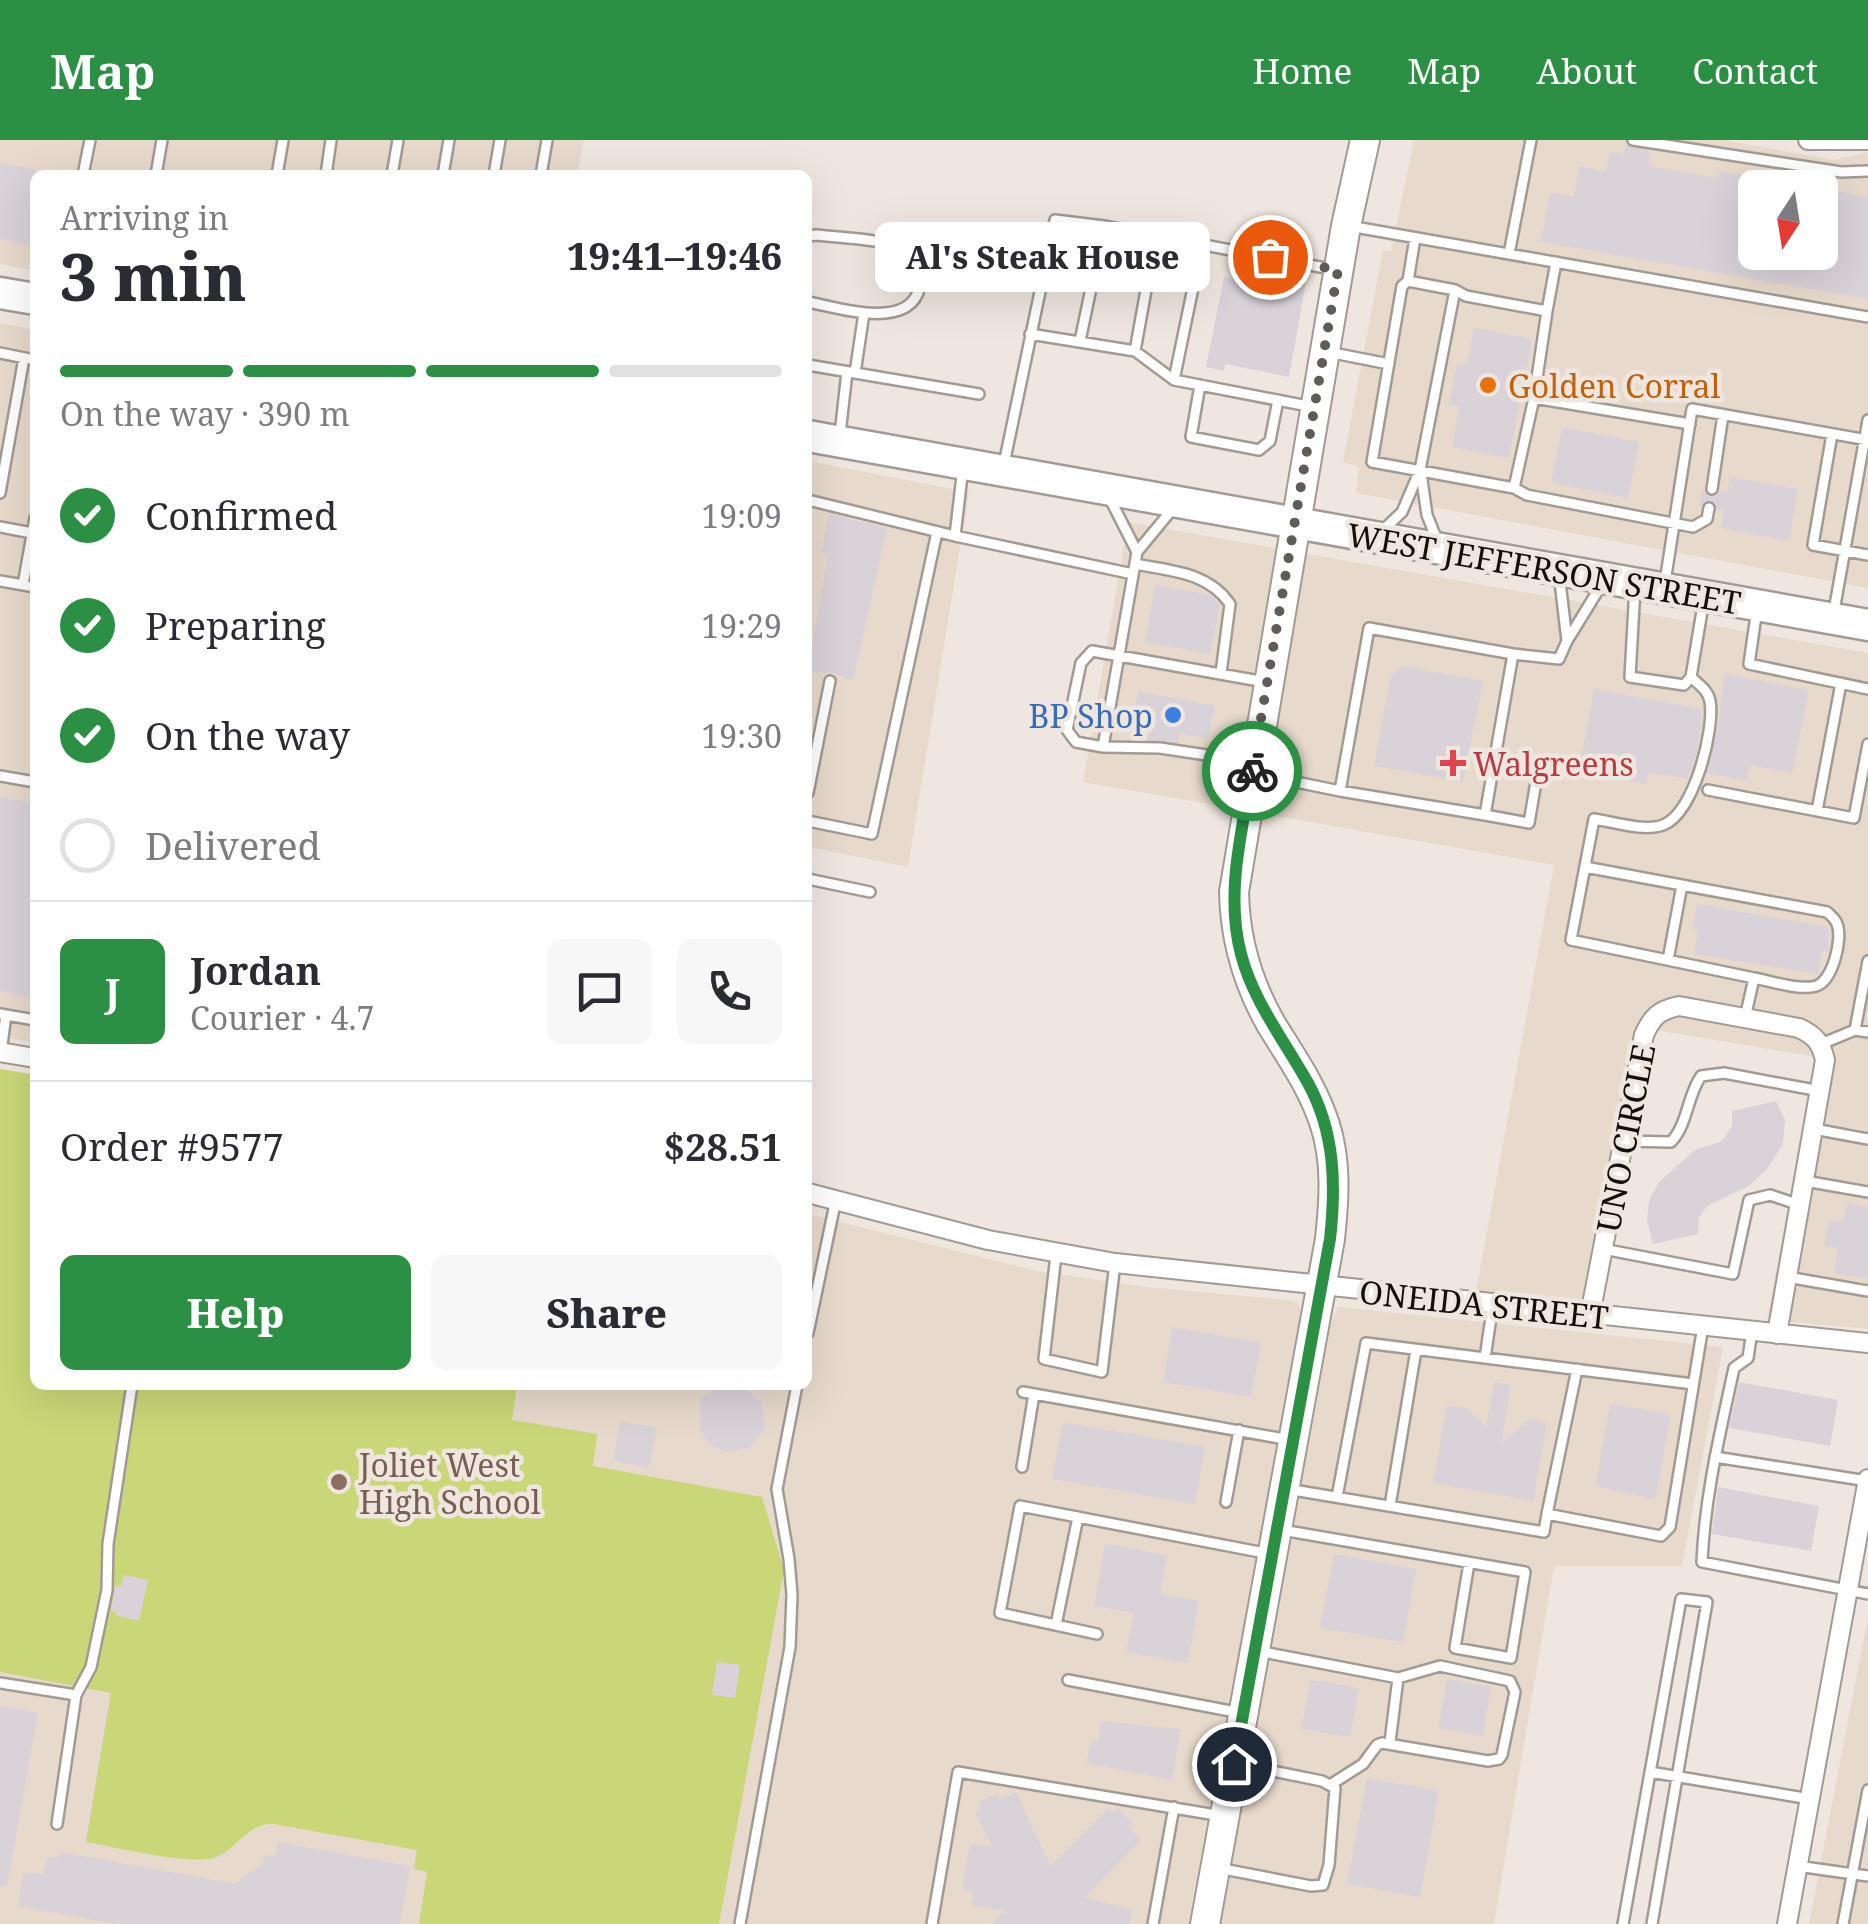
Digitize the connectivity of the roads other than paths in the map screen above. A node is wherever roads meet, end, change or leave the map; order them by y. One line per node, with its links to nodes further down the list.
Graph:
1 (90, 140): 14 (lane)
2 (162, 140): 15 (lane)
3 (283, 140): 16 (lane)
4 (332, 140): 17 (lane)
5 (398, 140): 18 (lane)
6 (450, 140): 19 (lane)
7 (500, 140): 20 (lane)
8 (547, 140): 21 (lane)
9 (1365, 140): 24 (street)
10 (1531, 140): 29 (lane)
11 (1633, 140): 22 (lane)
12 (1808, 140): 13 (street)
13 (1868, 140)
14 (84, 170)
15 (157, 170)
16 (278, 170)
17 (327, 170)
18 (393, 170)
19 (444, 170)
20 (495, 170)
21 (542, 170)
22 (1868, 171)
23 (1104, 226): 26 (lane); 40 (lane); 41 (lane)
24 (1346, 226): 27 (lane); 31 (street)
25 (812, 235): 38 (lane)
26 (1156, 236): 28 (lane); 42 (lane)
27 (1415, 238): 29 (lane); 32 (lane)
28 (1202, 244): 31 (lane); 49 (lane)
29 (1509, 254): 30 (lane)
30 (1556, 262): 37 (lane); 39 (lane)
31 (1338, 270): 43 (street)
32 (1408, 281): 33 (lane); 46 (lane)
33 (1455, 290): 37 (lane); 63 (lane)
34 (0, 293): 35 (main road)
35 (30, 298)
36 (812, 303): 38 (lane)
37 (1547, 311): 52 (lane)
38 (864, 313): 48 (lane)
39 (1868, 316)
40 (1030, 334): 41 (lane); 64 (lane)
41 (1080, 341): 42 (lane)
42 (1135, 351): 49 (lane)
43 (1325, 352): 46 (lane); 54 (street)
44 (0, 353): 45 (lane)
45 (29, 359): 65 (lane)
46 (1389, 364): 63 (lane)
47 (812, 365): 48 (lane)
48 (851, 372): 51 (lane); 61 (lane)
49 (1174, 380): 50 (lane)
50 (1200, 384): 53 (lane); 53 (lane)
51 (979, 394)
52 (1534, 398): 57 (lane); 66 (lane)
53 (1278, 400): 54 (lane)
54 (1316, 407): 72 (street)
55 (1723, 415): 57 (lane); 58 (lane); 67 (lane)
56 (1868, 420): 60 (lane)
57 (1690, 424): 73 (lane)
58 (1832, 434): 60 (lane); 81 (lane)
59 (812, 437): 61 (main road, WEST JEFFERSON STREET)
60 (1866, 440): 81 (lane)
61 (839, 442): 62 (main road, WEST JEFFERSON STREET)
62 (964, 464): 64 (main road, WEST JEFFERSON STREET); 77 (lane)
63 (1420, 470): 66 (lane); 78 (lane); 80 (lane)
64 (1003, 472): 68 (main road, WEST JEFFERSON STREET)
65 (1, 486)
66 (1514, 488): 73 (lane)
67 (1712, 489)
68 (1106, 490): 70 (main road, WEST JEFFERSON STREET); 82 (lane)
69 (812, 501): 75 (lane)
70 (1178, 504): 72 (main road, WEST JEFFERSON STREET); 82 (lane)
71 (1709, 508): 73 (lane)
72 (1296, 524): 78 (main road, WEST JEFFERSON STREET); 100 (street)
73 (1674, 524): 87 (lane)
74 (0, 527): 76 (lane)
75 (937, 532): 77 (lane); 114 (lane)
76 (30, 533)
77 (955, 536): 84 (lane)
78 (1375, 538): 80 (main road, WEST JEFFERSON STREET)
79 (30, 545): 88 (lane)
80 (1441, 550): 85 (main road, WEST JEFFERSON STREET)
81 (1845, 551): 83 (lane); 92 (lane)
82 (1137, 552): 84 (lane)
83 (1868, 555)
84 (1134, 569): 95 (lane); 97 (lane)
85 (1559, 571): 87 (main road, WEST JEFFERSON STREET); 94 (lane)
86 (0, 581): 88 (lane)
87 (1635, 584): 90 (main road, WEST JEFFERSON STREET); 94 (lane); 98 (lane)
88 (23, 585): 89 (lane)
89 (30, 587)
90 (1704, 596): 91 (main road, WEST JEFFERSON STREET); 98 (lane)
91 (1758, 606): 92 (main road, WEST JEFFERSON STREET); 101 (lane)
92 (1833, 619): 93 (main road, WEST JEFFERSON STREET)
93 (1868, 625)
94 (1567, 641): 96 (lane)
95 (1119, 654): 97 (lane); 104 (lane); 104 (lane)
96 (1513, 654): 111 (lane); 113 (lane)
97 (1221, 674): 100 (lane)
98 (1691, 677): 115 (lane)
99 (830, 680): 106 (lane)
100 (1268, 682): 105 (street)
101 (1840, 683): 102 (lane); 112 (lane)
102 (1868, 688)
103 (1868, 744): 112 (lane)
104 (1103, 747): 105 (lane)
105 (1253, 767): 111 (lane); 143 (street)
106 (812, 772)
107 (0, 776): 109 (lane)
108 (1537, 776): 113 (lane)
109 (30, 781)
110 (1708, 790): 112 (lane)
111 (1340, 792): 113 (lane)
112 (1816, 811)
113 (1485, 815)
114 (812, 822)
115 (1585, 868): 117 (lane); 119 (lane)
116 (812, 880): 118 (lane)
117 (1682, 886): 119 (lane); 121 (lane)
118 (870, 892)
119 (1668, 960): 121 (lane)
120 (1868, 961): 125 (lane)
121 (1754, 978): 123 (lane)
122 (3, 1014): 124 (lane); 128 (lane)
123 (1746, 1018): 127 (street, UNO CIRCLE); 133 (street, UNO CIRCLE)
124 (30, 1019)
125 (1854, 1030): 126 (lane); 127 (lane)
126 (1868, 1032)
127 (1821, 1044): 130 (street)
128 (0, 1052): 129 (street)
129 (30, 1057)
130 (1820, 1091): 131 (street); 133 (lane)
131 (1814, 1129): 132 (lane); 134 (street)
132 (1868, 1139)
133 (1623, 1141): 139 (street, UNO CIRCLE)
134 (1805, 1181): 135 (lane); 138 (street)
135 (1868, 1192)
136 (812, 1194): 137 (street, ONEIDA STREET)
137 (836, 1198): 140 (street, ONEIDA STREET); 147 (lane)
138 (1800, 1205): 139 (lane); 142 (street)
139 (1603, 1249): 146 (street, UNO CIRCLE)
140 (1056, 1254): 141 (street, ONEIDA STREET); 141 (lane)
141 (1114, 1263): 143 (street, ONEIDA STREET)
142 (1787, 1277): 144 (lane); 150 (street)
143 (1321, 1287): 145 (street, ONEIDA STREET); 159 (street)
144 (1868, 1291)
145 (1493, 1304): 146 (street, ONEIDA STREET); 153 (lane)
146 (1590, 1314): 148 (street, ONEIDA STREET)
147 (812, 1315)
148 (1703, 1326): 149 (street, ONEIDA STREET); 155 (lane)
149 (1752, 1331): 150 (street, ONEIDA STREET); 160 (lane)
150 (1777, 1334): 151 (street, ONEIDA STREET)
151 (1868, 1343)
152 (1416, 1350): 153 (lane); 164 (lane); 166 (lane)
153 (1484, 1358): 154 (lane)
154 (1577, 1370): 155 (lane); 167 (lane)
155 (1693, 1384): 167 (lane)
156 (131, 1390): 179 (lane)
157 (796, 1390): 195 (lane)
158 (1239, 1430): 159 (lane); 161 (lane); 165 (lane)
159 (1293, 1440): 163 (street)
160 (1714, 1457): 162 (lane); 171 (lane)
161 (1022, 1466)
162 (1868, 1480): 171 (street)
163 (1284, 1489): 164 (lane); 169 (street)
164 (1336, 1497): 166 (lane)
165 (1226, 1502)
166 (1390, 1506): 167 (lane)
167 (1547, 1514)
168 (1078, 1517): 169 (lane); 173 (lane); 173 (lane)
169 (1275, 1542): 170 (lane); 175 (street)
170 (1470, 1563): 170 (lane)
171 (1848, 1590): 172 (lane); 187 (street)
172 (1868, 1594)
173 (1056, 1625): 174 (lane)
174 (1096, 1634)
175 (1255, 1650): 176 (lane); 180 (street)
176 (1398, 1678): 181 (lane); 181 (lane)
177 (1068, 1680): 180 (lane)
178 (0, 1683): 179 (lane)
179 (76, 1695): 190 (lane)
180 (1244, 1714): 182 (street)
181 (1390, 1742): 185 (lane)
182 (1234, 1764): 185 (lane); 189 (street)
183 (1650, 1772): 184 (lane); 184 (lane); 199 (lane)
184 (1677, 1778): 187 (lane); 200 (lane)
185 (1330, 1785): 192 (lane)
186 (1868, 1790): 193 (lane)
187 (1810, 1799): 191 (street)
188 (1174, 1806): 189 (lane); 196 (lane); 197 (lane)
189 (1225, 1816): 192 (street)
190 (57, 1824)
191 (1798, 1866): 193 (lane); 201 (street)
192 (1216, 1867): 198 (street)
193 (1853, 1874): 194 (lane); 202 (lane)
194 (1868, 1876)
195 (740, 1924)
196 (932, 1924)
197 (1153, 1924)
198 (1205, 1924)
199 (1624, 1924)
200 (1652, 1924)
201 (1787, 1924)
202 (1843, 1924)

